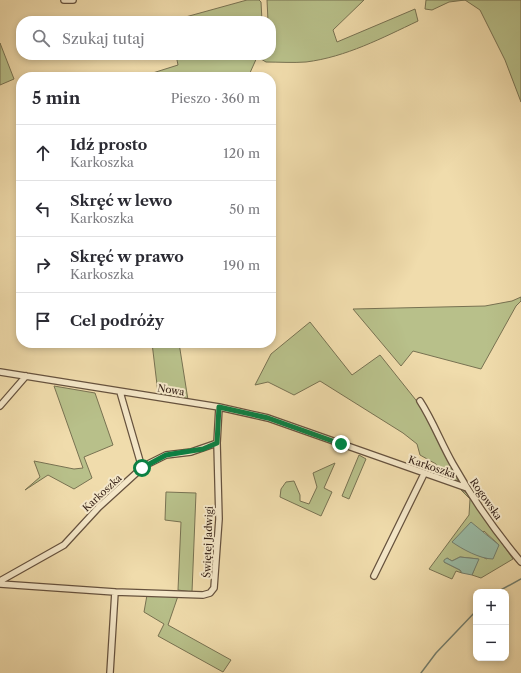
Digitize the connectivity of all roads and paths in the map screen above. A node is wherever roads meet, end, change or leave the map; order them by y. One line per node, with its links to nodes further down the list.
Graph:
1 (64, 0): 2 (street)
2 (73, 0)
3 (0, 372): 4 (street, Nowa)
4 (26, 376): 5 (street, Nowa); 7 (street)
5 (120, 392): 8 (street, Nowa); 10 (street)
6 (420, 401): 12 (street, Rogowska)
7 (0, 406)
8 (219, 407): 9 (street); 11 (street, Karkoszka)
9 (217, 443): 10 (street, Karkoszka); 16 (street, Świętej Jadwigi)
10 (142, 468): 15 (street, Karkoszka)
11 (424, 474): 12 (street, Karkoszka); 14 (street)
12 (467, 488): 13 (street, Rogowska)
13 (521, 562)
14 (374, 576)
15 (0, 582): 16 (street, Świętej Jadwigi)
16 (115, 592): 17 (street)
17 (110, 673)

